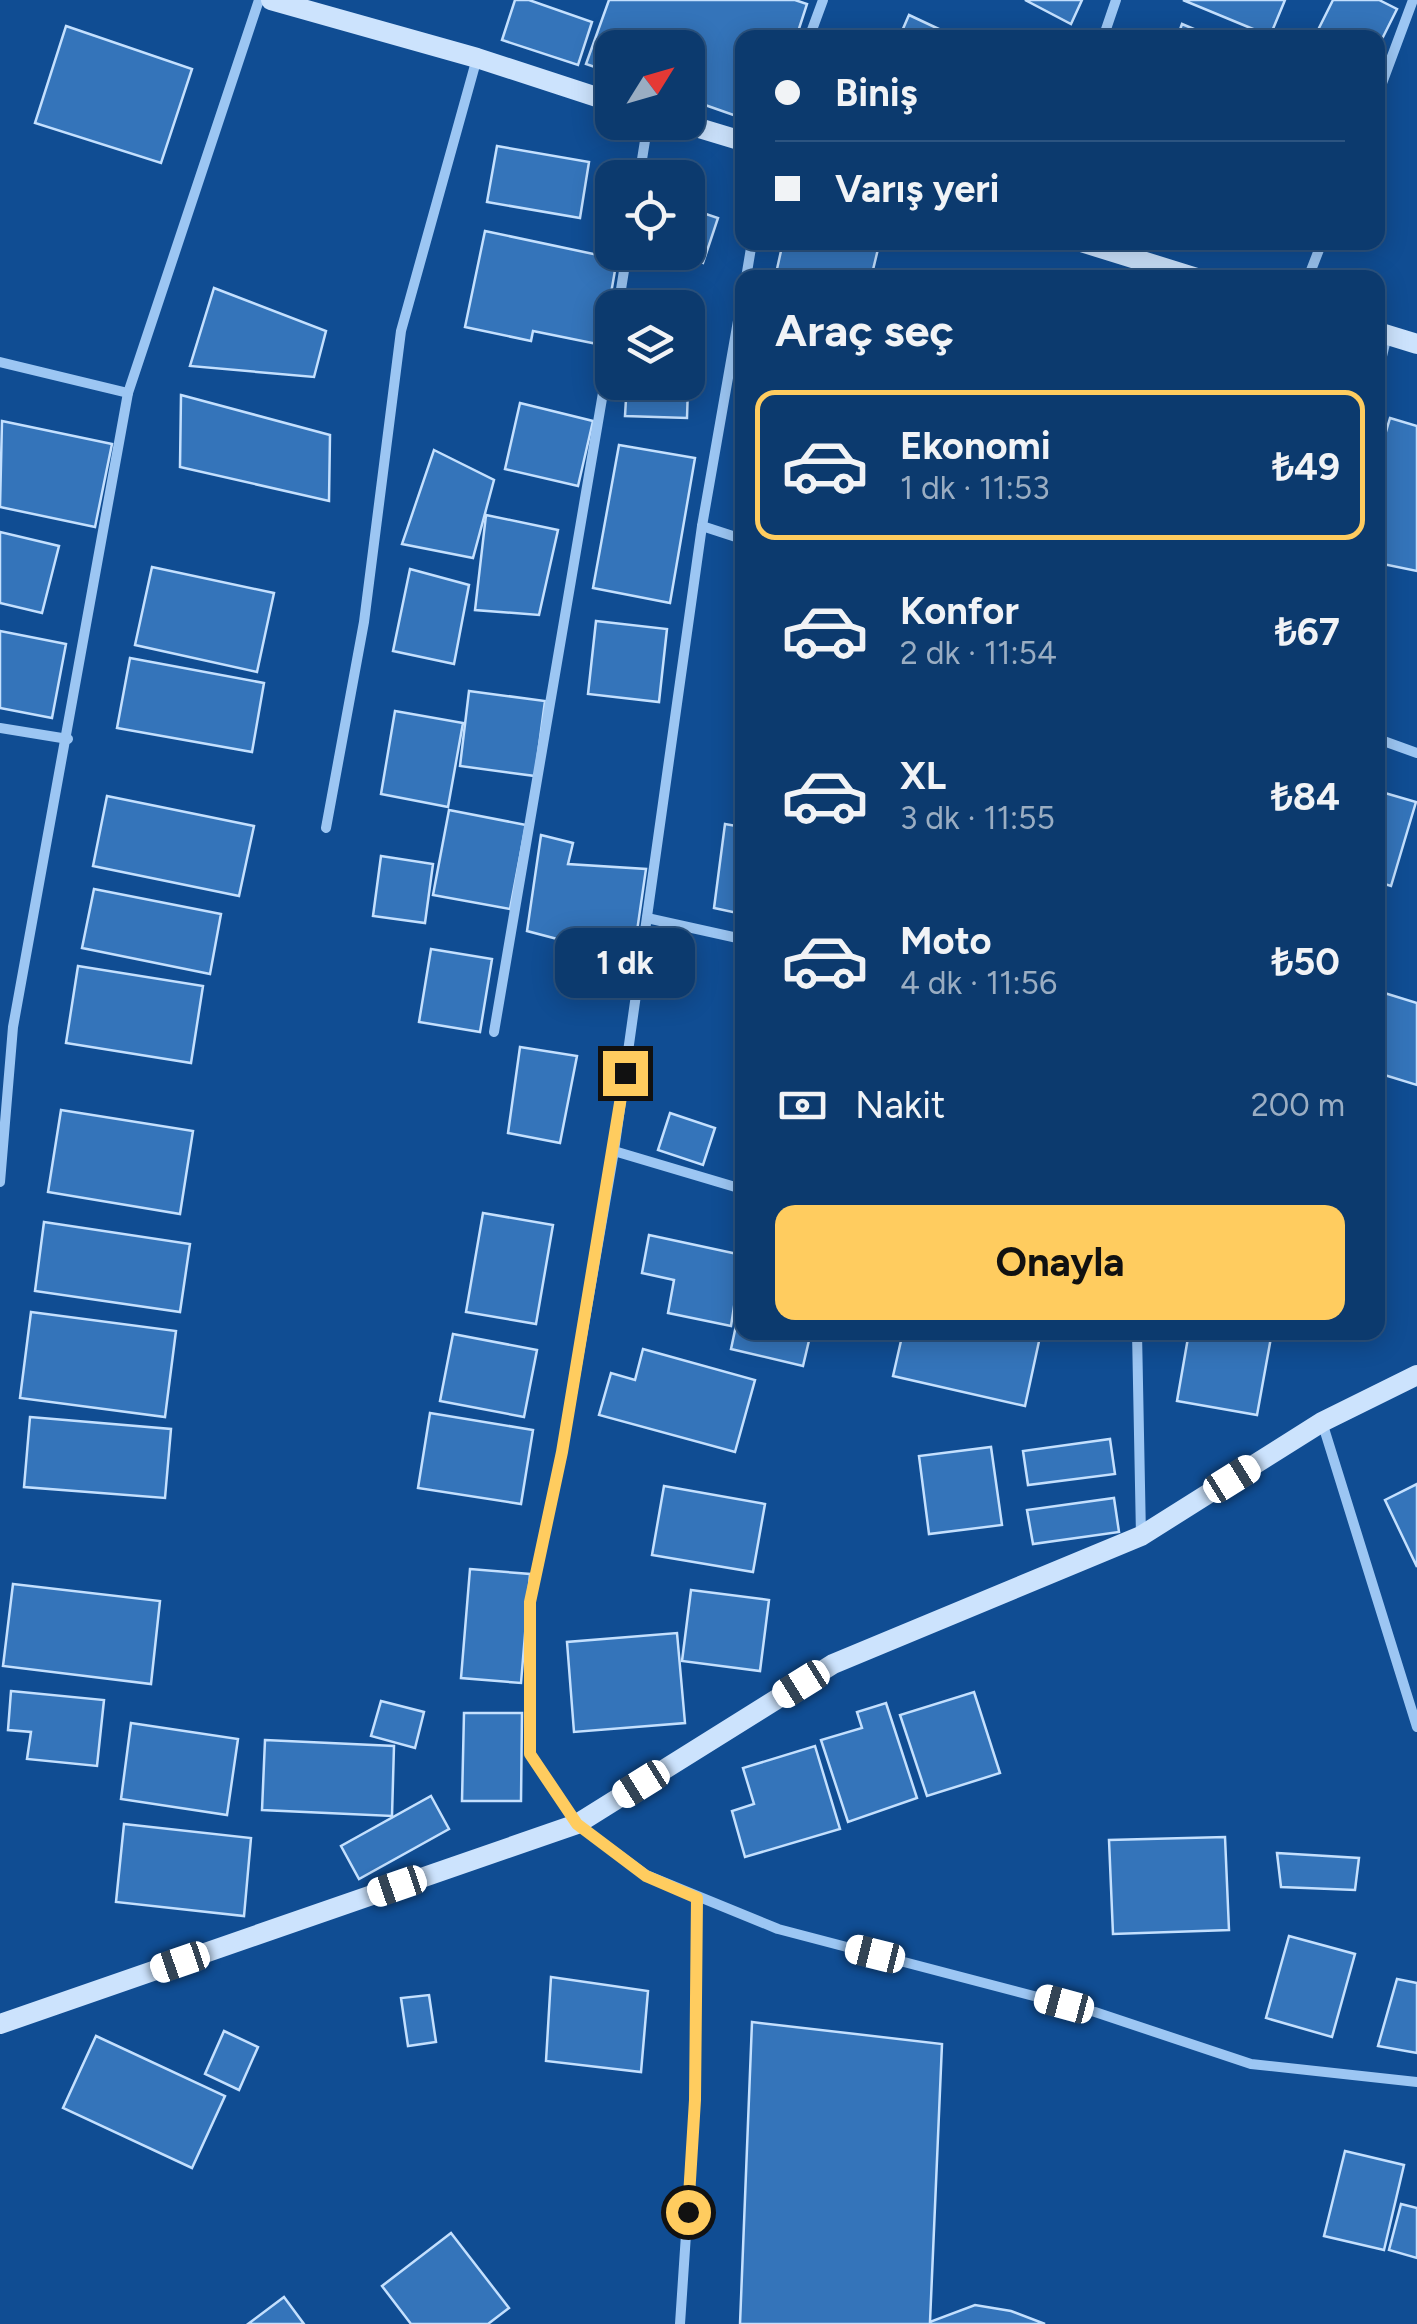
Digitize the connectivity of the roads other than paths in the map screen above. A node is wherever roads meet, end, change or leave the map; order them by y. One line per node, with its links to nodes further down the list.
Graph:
1 (259, 0): 19 (street)
2 (272, 0): 8 (street)
3 (823, 0): 6 (street)
4 (1116, 0): 7 (street)
5 (1413, 0): 9 (street)
6 (812, 30)
7 (1106, 30)
8 (477, 58): 10 (street); 27 (street)
9 (1385, 75)
10 (595, 96)
11 (705, 130): 12 (street)
12 (735, 140)
13 (1106, 250): 14 (street)
14 (1171, 270)
15 (1385, 335): 17 (street)
16 (735, 338): 21 (street)
17 (1417, 344)
18 (0, 362): 19 (street)
19 (128, 392): 24 (street)
20 (602, 400): 32 (street)
21 (702, 526): 22 (street); 28 (street)
22 (735, 537)
23 (0, 728): 24 (street)
24 (68, 739): 31 (street)
25 (1385, 742): 26 (street)
26 (1417, 753)
27 (326, 828)
28 (647, 918): 29 (street); 33 (street)
29 (735, 937)
30 (0, 1026): 31 (street)
31 (13, 1027): 34 (street)
32 (494, 1032)
33 (614, 1151): 35 (street); 41 (street)
34 (0, 1182)
35 (735, 1187)
36 (1137, 1340): 39 (street)
37 (1417, 1375): 38 (street)
38 (1322, 1422): 39 (street); 40 (street)
39 (1141, 1536): 41 (street)
40 (1417, 1727)
41 (577, 1824): 42 (street); 43 (street)
42 (697, 1898): 44 (street); 45 (street)
43 (0, 2024)
44 (1417, 2082)
45 (680, 2324)

